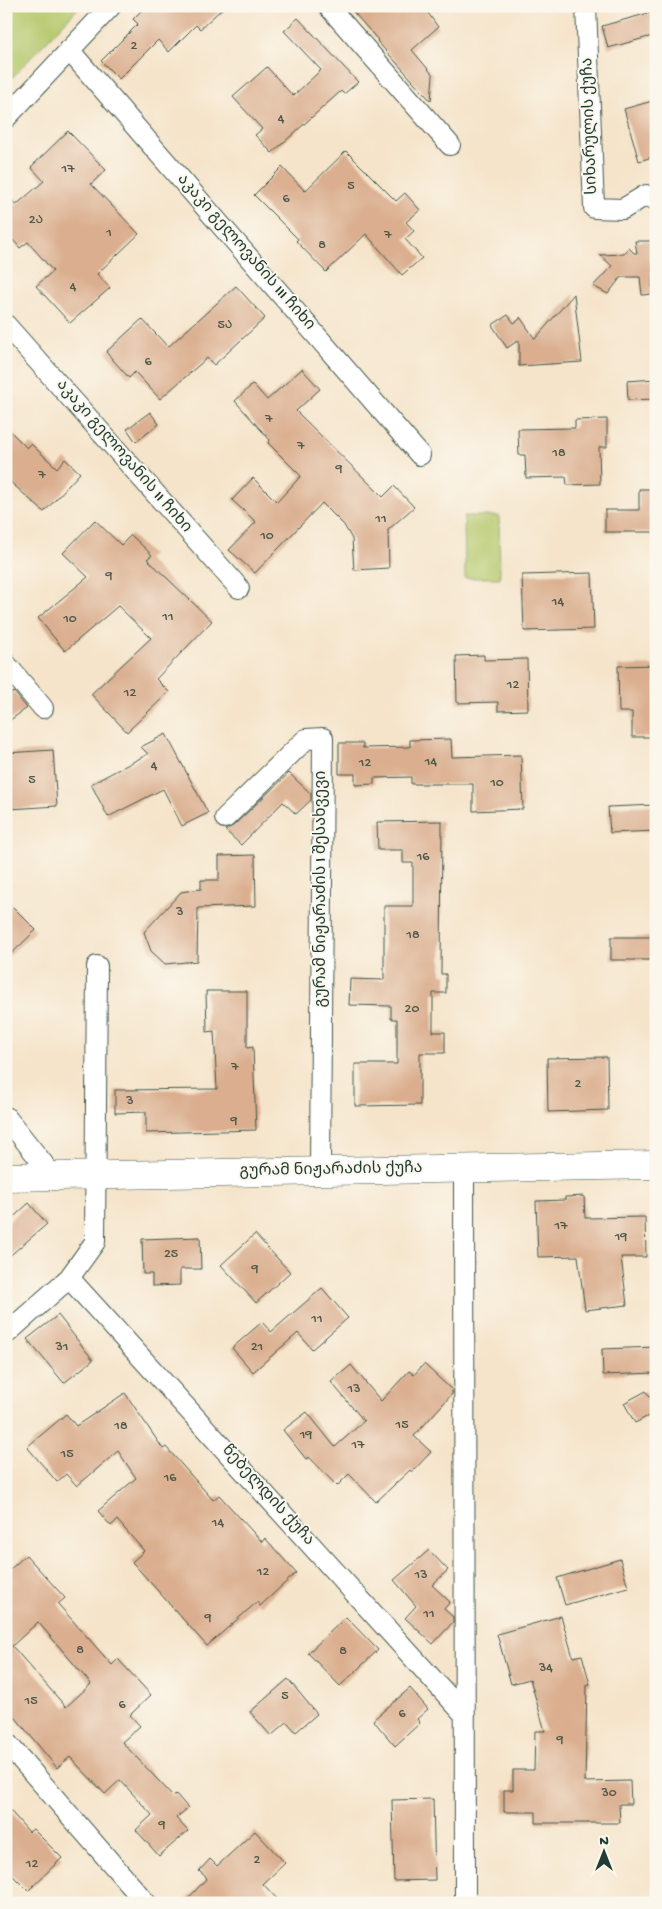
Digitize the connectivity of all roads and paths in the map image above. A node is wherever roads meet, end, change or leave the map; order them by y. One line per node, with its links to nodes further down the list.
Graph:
1 (111, 6): 4 (street)
2 (328, 6): 6 (street)
3 (586, 6): 7 (street, სიხარულის ქუჩა)
4 (69, 50): 5 (street); 9 (street, აკაკი გელოვანის III ჩიხი)
5 (6, 118)
6 (450, 145)
7 (656, 200)
8 (6, 325): 10 (street, აკაკი გელოვანის II ჩიხი)
9 (420, 455)
10 (239, 588)
11 (6, 664): 12 (street)
12 (43, 708)
13 (224, 818): 18 (street, გურამ ნიჟარაძის I შესახვევი)
14 (97, 966): 19 (street)
15 (6, 1117): 20 (street)
16 (656, 1165): 17 (street, გურამ ნიჟარაძის ქუჩა)
17 (464, 1169): 18 (street, გურამ ნიჟარაძის ქუჩა); 24 (street)
18 (320, 1171): 19 (street, გურამ ნიჟარაძის ქუჩა)
19 (94, 1175): 20 (street, გურამ ნიჟარაძის ქუჩა); 22 (street)
20 (53, 1176): 21 (street, გურამ ნიჟარაძის ქუჩა)
21 (6, 1177)
22 (68, 1278): 23 (street); 24 (street, წებელდის ქუჩა)
23 (6, 1334)
24 (465, 1715): 27 (street)
25 (6, 1742): 26 (street)
26 (146, 1903)
27 (465, 1903)

